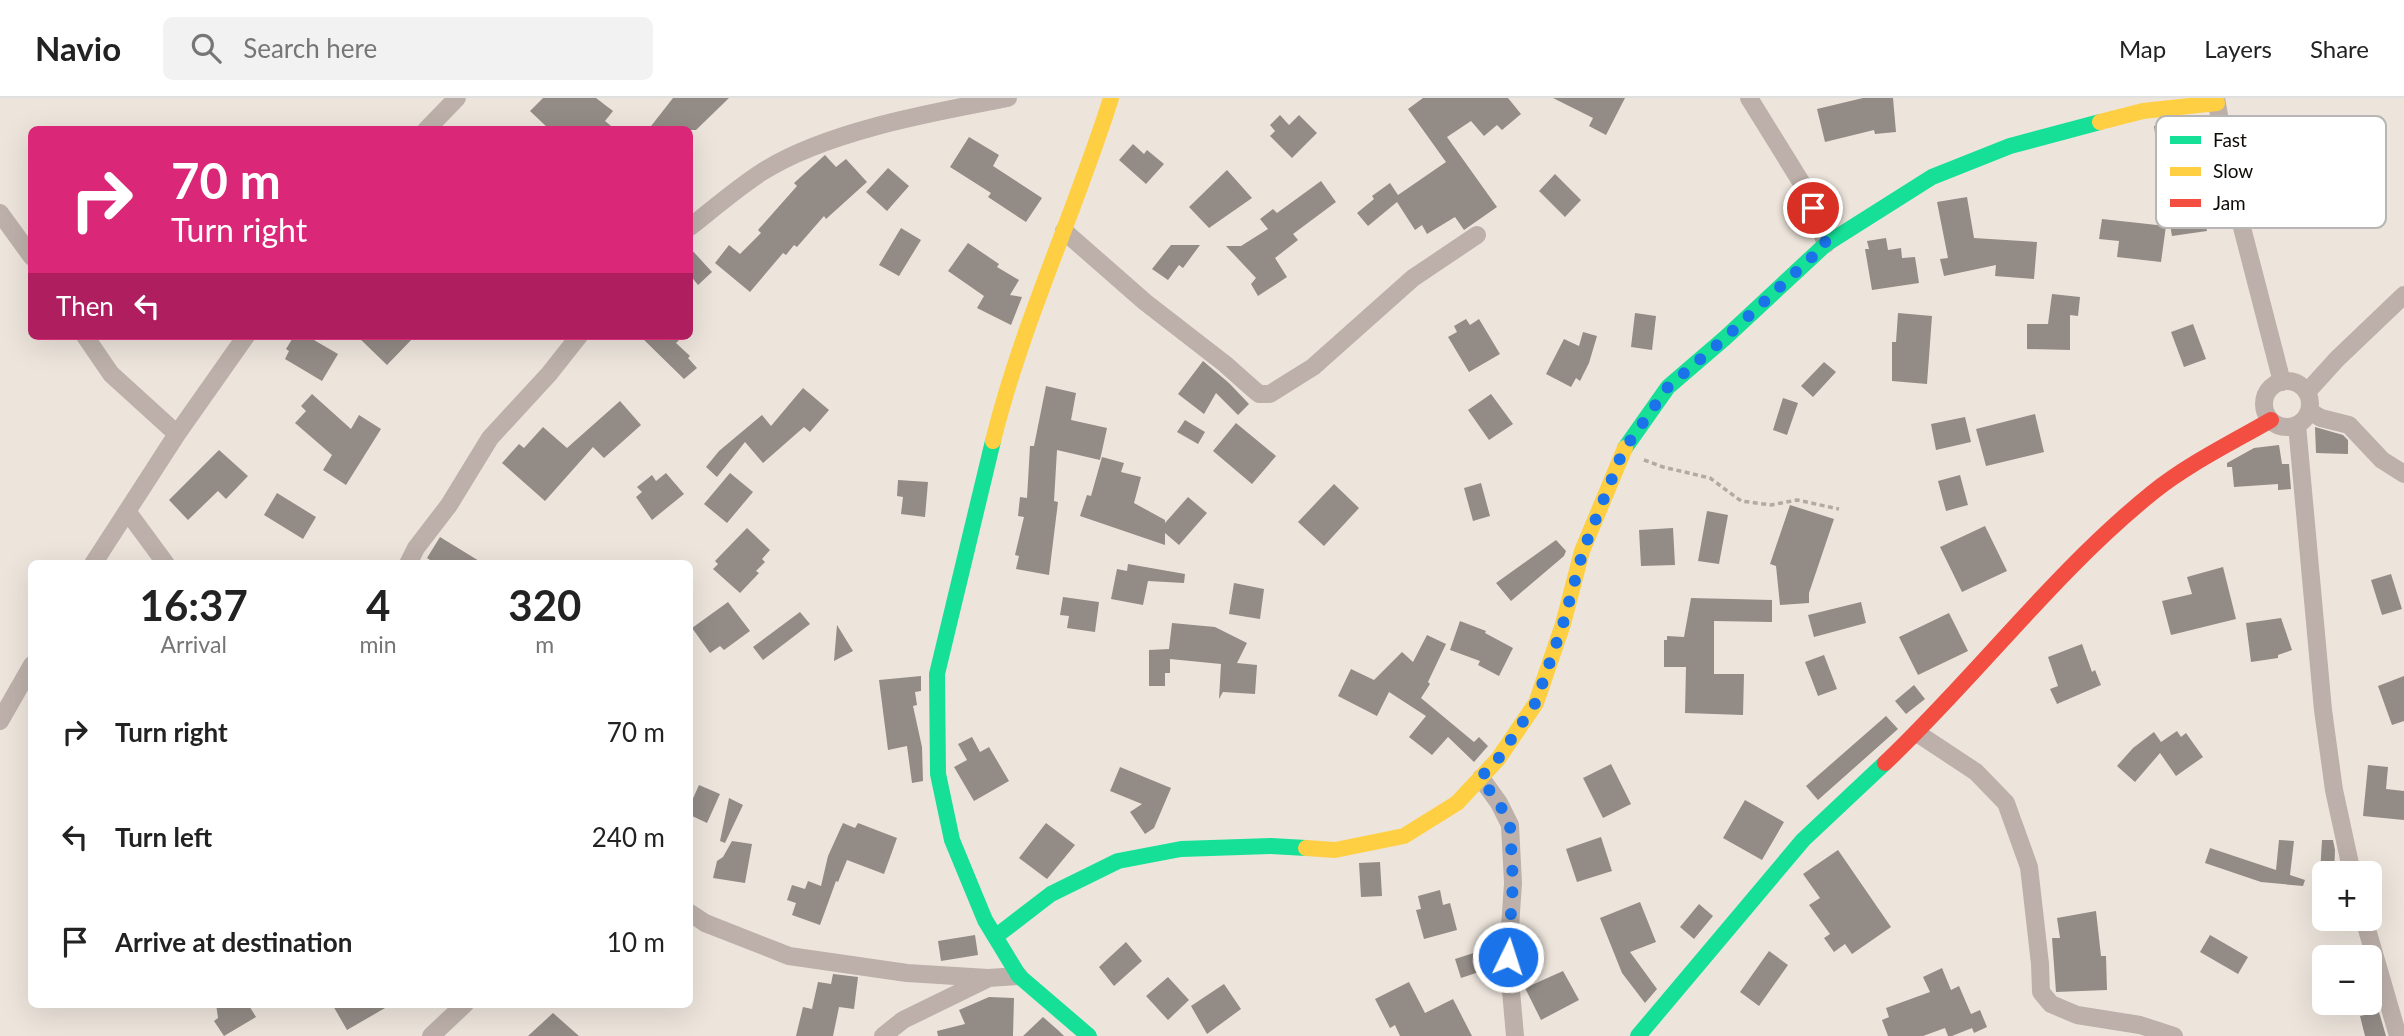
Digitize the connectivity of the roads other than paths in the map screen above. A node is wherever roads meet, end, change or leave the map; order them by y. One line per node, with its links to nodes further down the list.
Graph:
1 (457, 98): 6 (street)
2 (1008, 98): 8 (street)
3 (1111, 98): 10 (street)
4 (1749, 98): 12 (street)
5 (2216, 101): 12 (street)
6 (430, 126)
7 (0, 213): 13 (street)
8 (693, 225)
9 (2242, 228): 18 (street)
10 (1064, 231): 11 (street); 36 (street)
11 (1477, 235)
12 (1826, 244): 32 (street)
13 (28, 252)
14 (2404, 295): 19 (street)
15 (88, 340): 23 (street)
16 (243, 340): 23 (street)
17 (576, 340): 28 (street)
18 (2282, 382): 19 (street); 21 (street)
19 (2307, 393): 20 (street)
20 (2309, 411): 22 (street); 24 (street)
21 (2270, 420): 22 (street); 31 (street)
22 (2297, 425): 33 (street)
23 (177, 434): 25 (street)
24 (2404, 474)
25 (127, 511): 26 (street); 27 (street)
26 (96, 560)
27 (163, 560)
28 (410, 560)
29 (28, 672): 30 (street)
30 (0, 721)
31 (1917, 733): 40 (street); 45 (street)
32 (1480, 778): 36 (street); 44 (street)
33 (2349, 861)
34 (693, 915): 38 (street)
35 (2367, 931): 46 (street)
36 (995, 937): 37 (street)
37 (1018, 976): 38 (street); 43 (street)
38 (988, 978): 42 (street)
39 (461, 1008): 41 (street)
40 (1639, 1035)
41 (430, 1036)
42 (883, 1036)
43 (1089, 1036)
44 (1515, 1036)
45 (2174, 1036)
46 (2398, 1036)

